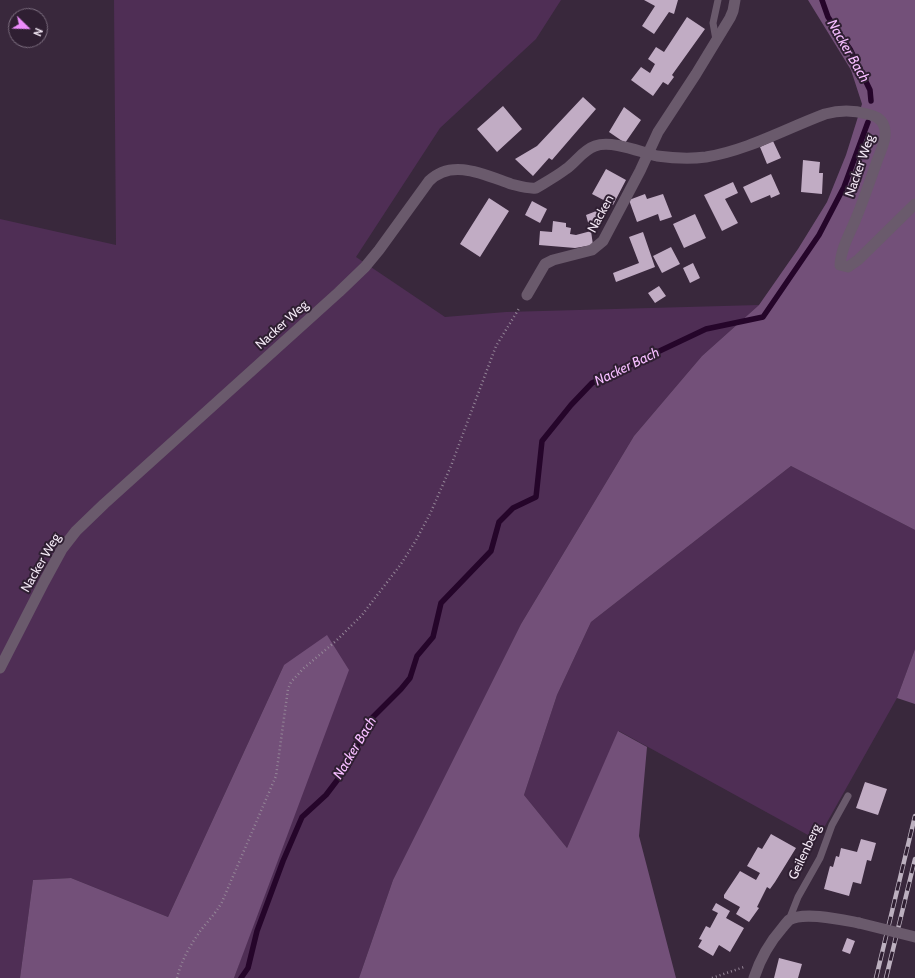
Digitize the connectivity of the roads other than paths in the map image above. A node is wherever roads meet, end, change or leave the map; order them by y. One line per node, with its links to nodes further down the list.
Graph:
1 (718, 0): 3 (lane)
2 (735, 0): 3 (street)
3 (716, 40): 4 (street)
4 (648, 154): 5 (street, Nacker Weg); 6 (street, Nacken); 7 (street, Nacker Weg)
5 (915, 204)
6 (527, 295)
7 (0, 668)
8 (848, 796): 9 (lane, Geilenberg)
9 (789, 920): 10 (street, bridge); 11 (street, Geilenberg)
10 (915, 937)
11 (754, 978)

